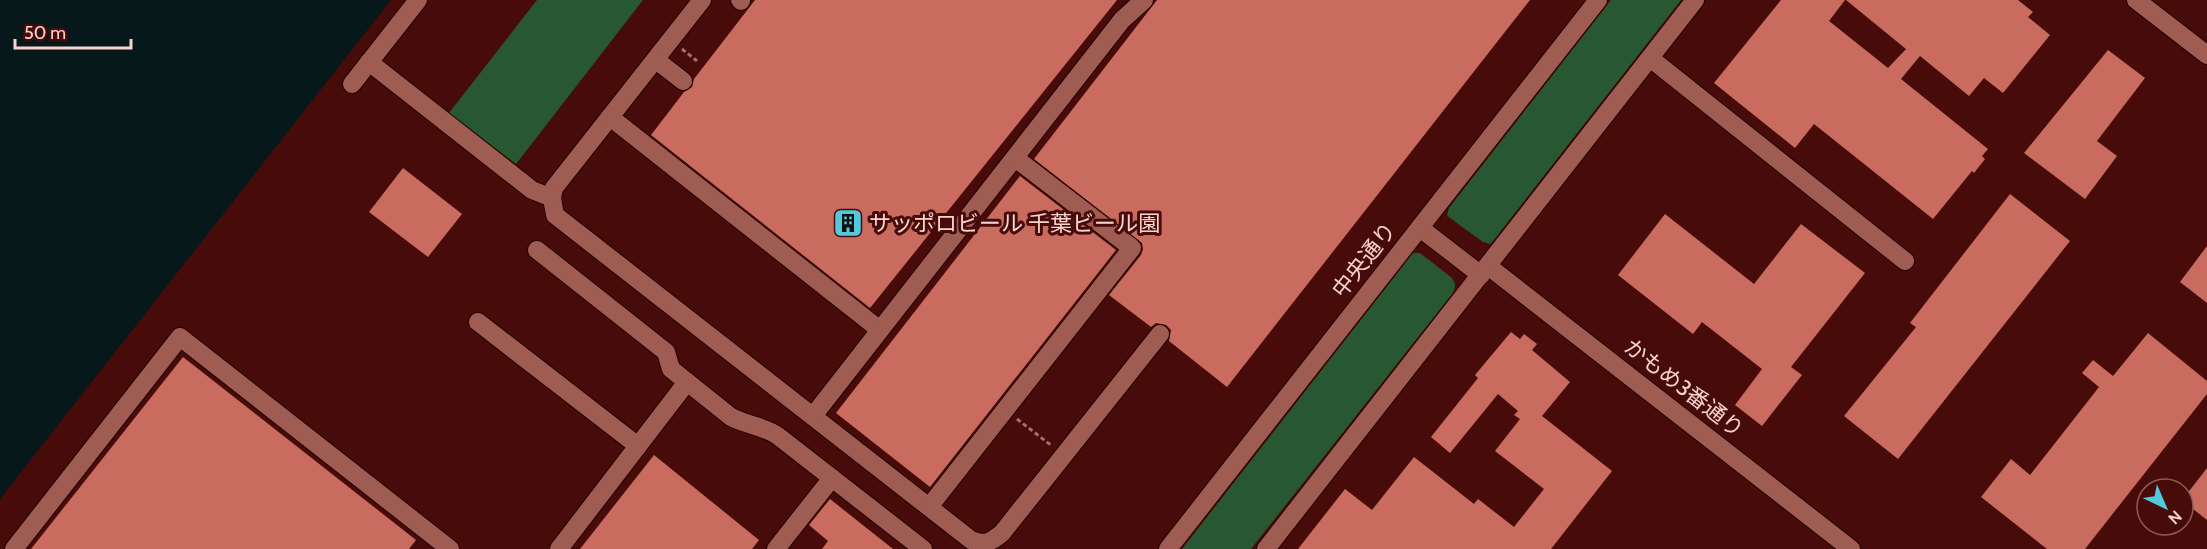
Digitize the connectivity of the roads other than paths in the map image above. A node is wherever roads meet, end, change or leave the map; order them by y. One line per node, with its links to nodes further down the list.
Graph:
1 (418, 0): 10 (street)
2 (702, 0): 9 (street)
3 (1144, 0): 14 (street)
4 (1598, 0): 16 (street, 中央通り)
5 (1695, 0): 8 (street)
6 (2136, 0): 7 (street)
7 (2207, 56)
8 (1650, 58): 18 (street); 19 (street)
9 (656, 60): 11 (street); 13 (street)
10 (369, 62): 12 (street); 15 (street)
11 (683, 81)
12 (352, 84)
13 (610, 117): 15 (street); 21 (street)
14 (1015, 158): 21 (street); 27 (street)
15 (552, 198): 24 (street)
16 (1420, 228): 19 (street, かもめ3番通り); 33 (street, 中央通り)
17 (537, 250): 23 (street)
18 (1905, 261)
19 (1484, 270): 34 (street); 35 (street, かもめ3番通り)
20 (478, 322): 25 (street)
21 (880, 330): 24 (street)
22 (1160, 334): 27 (street)
23 (687, 382): 25 (street); 26 (street)
24 (813, 416): 27 (street)
25 (638, 446): 30 (street)
26 (832, 478): 31 (street); 32 (street)
27 (929, 507)
28 (443, 547): 29 (street)
29 (14, 549)
30 (559, 549)
31 (776, 549)
32 (923, 549)
33 (1168, 549)
34 (1266, 549)
35 (1851, 549)

